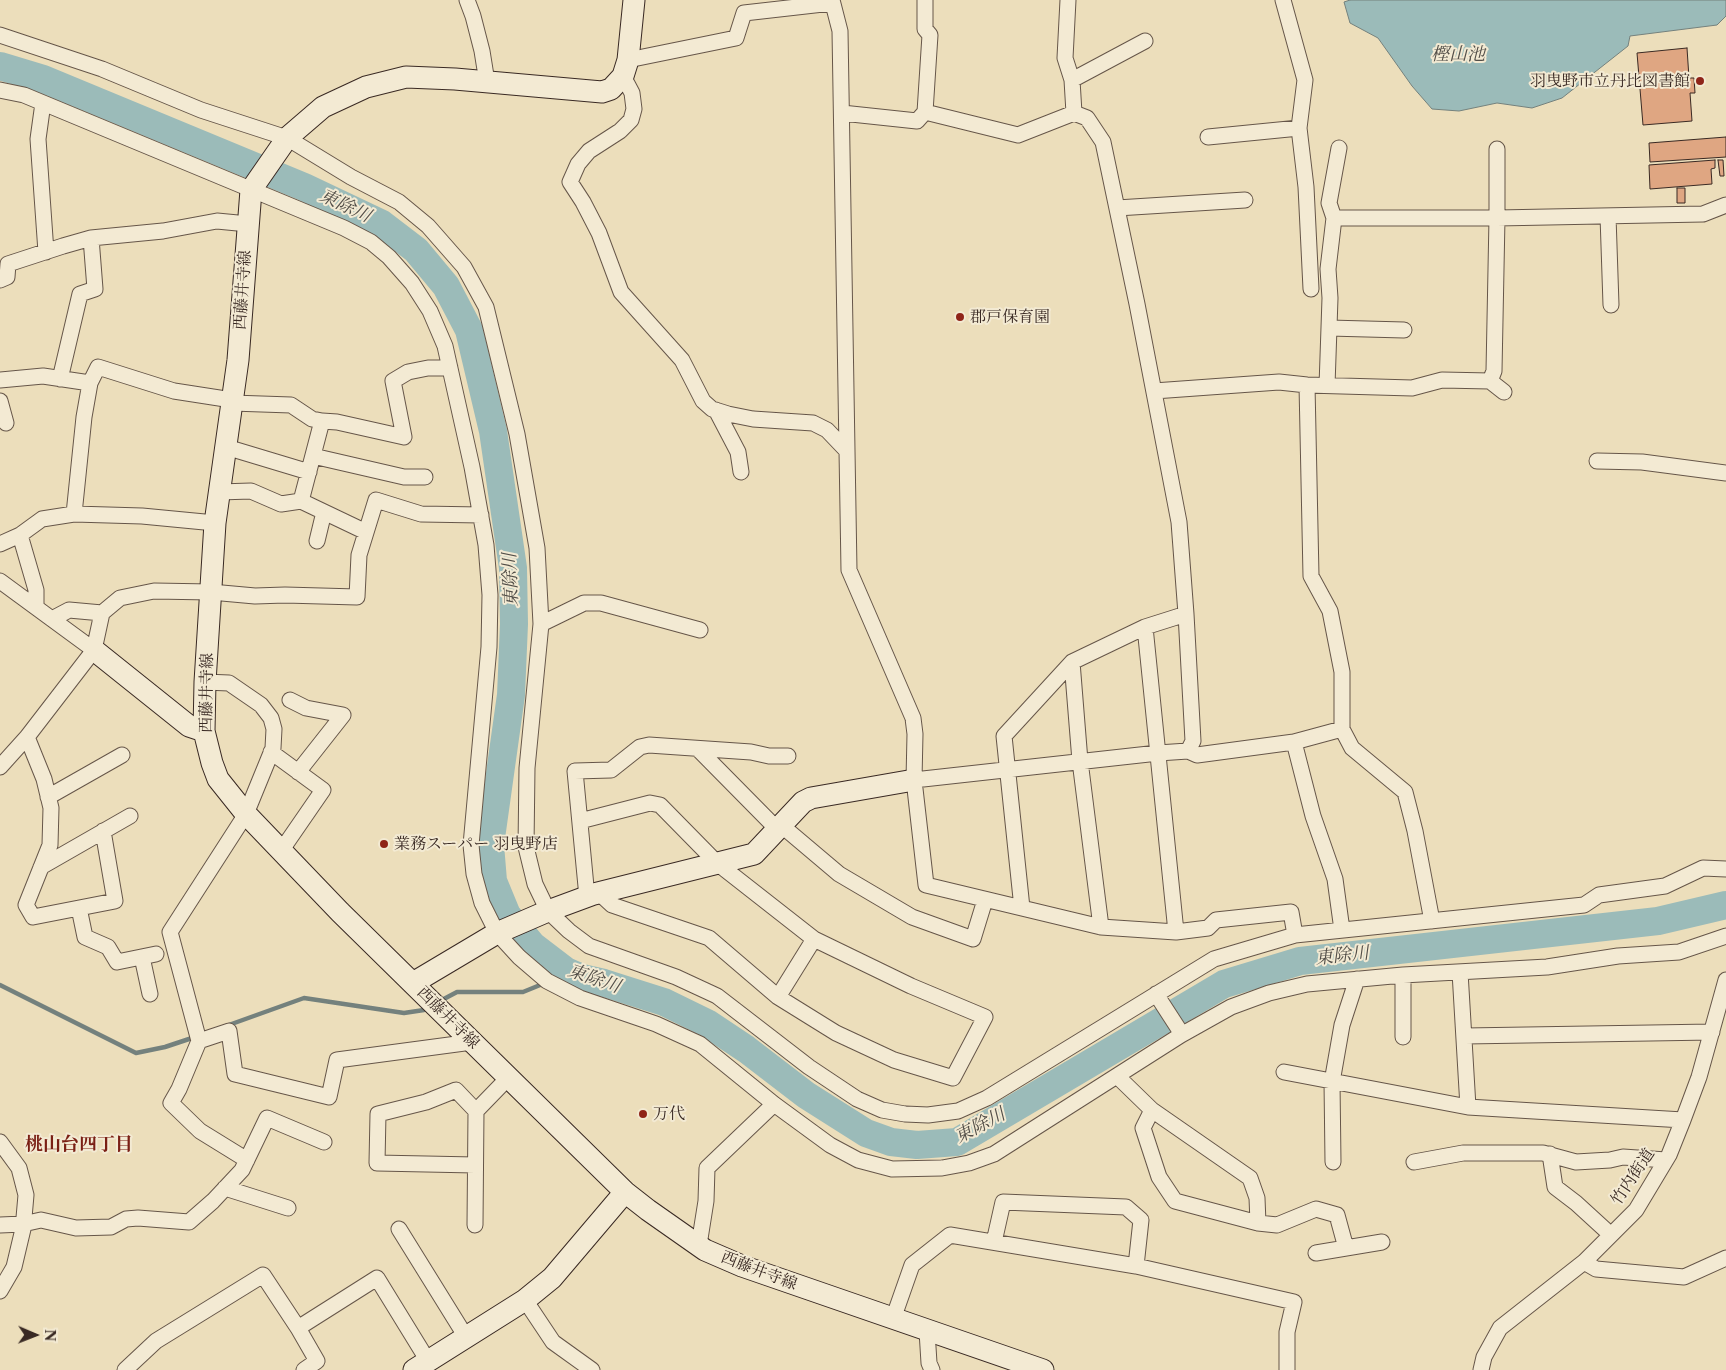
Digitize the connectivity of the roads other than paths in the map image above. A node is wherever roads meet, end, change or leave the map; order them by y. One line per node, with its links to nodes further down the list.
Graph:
1 (467, 0): 11 (street)
2 (634, 0): 9 (main road)
3 (925, 0): 14 (street)
4 (1068, 0): 10 (street)
5 (1283, 0): 17 (street)
6 (832, 2): 9 (street); 16 (street)
7 (0, 35): 19 (street)
8 (1145, 41): 10 (street)
9 (626, 68): 11 (main road, 西藤井寺線); 48 (street)
10 (1072, 80): 15 (street)
11 (487, 82): 19 (main road, 西藤井寺線)
12 (0, 90): 13 (street)
13 (42, 103): 22 (street); 31 (street)
14 (925, 112): 15 (street); 16 (street)
15 (1074, 113): 25 (street)
16 (842, 114): 52 (street)
17 (1299, 128): 18 (street); 33 (street)
18 (1208, 137)
19 (282, 144): 22 (main road, 西藤井寺線); 75 (street)
20 (1338, 148): 27 (street)
21 (1497, 149): 28 (street)
22 (251, 190): 29 (main road, 西藤井寺線); 37 (street)
23 (1245, 200): 25 (street)
24 (1726, 205): 26 (street)
25 (1117, 208): 44 (street)
26 (1608, 216): 28 (street); 34 (street)
27 (1334, 218): 28 (street); 35 (street)
28 (1497, 218): 40 (street)
29 (248, 224): 30 (street); 47 (main road, 西藤井寺線)
30 (91, 238): 31 (street); 38 (street)
31 (46, 252): 32 (street)
32 (0, 280)
33 (1312, 289)
34 (1611, 305)
35 (1329, 328): 36 (street); 43 (street)
36 (1404, 330)
37 (450, 368): 49 (street); 63 (street)
38 (60, 379): 39 (street); 41 (street)
39 (0, 380)
40 (1490, 380): 43 (street); 45 (street)
41 (90, 383): 47 (street); 62 (street)
42 (1307, 385): 43 (street); 44 (street); 82 (street)
43 (1327, 386)
44 (1154, 391): 73 (street)
45 (1504, 392)
46 (0, 401): 50 (street)
47 (232, 402): 49 (street); 51 (main road, 西藤井寺線)
48 (716, 410): 52 (street); 56 (street)
49 (322, 422): 53 (street)
50 (6, 423)
51 (226, 447): 55 (street); 59 (main road, 西藤井寺線)
52 (847, 450): 96 (street)
53 (313, 456): 55 (street); 58 (street)
54 (1597, 461): 57 (street)
55 (309, 472): 60 (street)
56 (741, 472)
57 (1726, 473)
58 (425, 477)
59 (220, 492): 60 (street); 64 (main road, 西藤井寺線)
60 (301, 501): 61 (street)
61 (324, 512): 65 (street); 67 (street)
62 (74, 514): 64 (street); 66 (street)
63 (481, 515): 65 (street); 116 (street)
64 (215, 523): 70 (main road, 西藤井寺線)
65 (366, 532): 70 (street)
66 (20, 535): 68 (street); 71 (street)
67 (316, 541)
68 (0, 544)
69 (0, 581): 71 (street)
70 (211, 592): 72 (street); 80 (main road, 西藤井寺線)
71 (36, 608): 74 (street)
72 (102, 613): 74 (street); 78 (street)
73 (1186, 614): 76 (street); 87 (street)
74 (52, 619): 78 (street)
75 (541, 624): 77 (street); 111 (street)
76 (1145, 627): 79 (street); 89 (street)
77 (700, 630)
78 (94, 650): 83 (main road); 84 (street)
79 (1072, 662): 92 (street); 94 (street)
80 (205, 682): 83 (main road, 西藤井寺線); 88 (street)
81 (290, 700): 95 (street)
82 (1342, 729): 85 (street); 112 (street)
83 (204, 731): 98 (main road, 西藤井寺線)
84 (26, 737): 93 (street); 97 (street)
85 (1294, 742): 87 (street); 114 (street)
86 (698, 749): 91 (street); 100 (street); 101 (street)
87 (1188, 751): 89 (street)
88 (271, 752): 95 (street); 98 (street)
89 (1158, 753): 92 (street); 115 (street)
90 (122, 755): 97 (street)
91 (788, 756)
92 (1080, 761): 94 (street); 113 (street)
93 (0, 767)
94 (1008, 769): 96 (street); 110 (street)
95 (298, 772): 103 (street)
96 (914, 780): 101 (main road); 108 (street)
97 (48, 797): 105 (street)
98 (246, 814): 103 (main road, 西藤井寺線); 133 (street)
99 (130, 816): 102 (street)
100 (580, 821): 104 (street); 107 (street)
101 (779, 827): 104 (main road); 108 (street)
102 (103, 831): 105 (street); 109 (street)
103 (281, 851): 124 (main road, 西藤井寺線)
104 (717, 863): 107 (main road); 119 (street)
105 (41, 867): 109 (street)
106 (1726, 869): 112 (street)
107 (593, 895): 111 (main road); 126 (street)
108 (985, 900): 110 (street)
109 (79, 908): 125 (street)
110 (1022, 908): 113 (street)
111 (548, 911): 116 (main road); 127 (street)
112 (1432, 921): 114 (street)
113 (1101, 927): 115 (street)
114 (1342, 930): 117 (street)
115 (1176, 932): 117 (street)
116 (497, 933): 124 (main road); 139 (street)
117 (1295, 935): 127 (street)
118 (1726, 936): 120 (street)
119 (814, 939): 126 (street); 126 (street)
120 (1460, 972): 121 (street); 131 (street)
121 (1403, 975): 122 (street); 132 (street)
122 (1357, 979): 129 (street); 138 (street)
123 (1726, 980): 128 (street, 竹内街道)
124 (413, 983): 134 (main road, 西藤井寺線)
125 (150, 994)
126 (778, 997)
127 (1158, 997): 129 (street)
128 (1722, 1011): 130 (street, 竹内街道)
129 (1180, 1032): 136 (street)
130 (1712, 1032): 131 (street); 143 (street, 竹内街道)
131 (1465, 1036): 140 (street)
132 (1403, 1037)
133 (199, 1041): 134 (street); 147 (street)
134 (472, 1042): 137 (main road, 西藤井寺線)
135 (1284, 1072): 138 (street)
136 (1117, 1076): 139 (street); 141 (street)
137 (508, 1078): 142 (street); 153 (main road, 西藤井寺線)
138 (1332, 1082): 140 (street); 149 (street)
139 (774, 1104): 163 (street)
140 (1468, 1107): 143 (street)
141 (1152, 1110): 155 (street); 155 (street)
142 (476, 1111): 151 (street); 151 (street)
143 (1683, 1120): 148 (street, 竹内街道)
144 (0, 1142): 158 (street)
145 (324, 1142): 147 (street)
146 (1550, 1154): 148 (street); 150 (street); 160 (street)
147 (247, 1160): 152 (street)
148 (1666, 1160): 160 (street, 竹内街道)
149 (1333, 1162)
150 (1414, 1162)
151 (476, 1165): 157 (street)
152 (225, 1188): 154 (street); 158 (street)
153 (625, 1192): 163 (main road, 西藤井寺線); 171 (main road)
154 (288, 1208)
155 (1258, 1223): 164 (street)
156 (0, 1225): 158 (street)
157 (475, 1225)
158 (23, 1227): 169 (street); 170 (street)
159 (399, 1229): 175 (street)
160 (1611, 1235): 167 (street, 竹内街道)
161 (994, 1242): 168 (street); 168 (street); 172 (street)
162 (1382, 1242): 164 (street)
163 (699, 1245): 172 (main road, 西藤井寺線)
164 (1346, 1248): 165 (street)
165 (1316, 1253)
166 (1726, 1258): 167 (street)
167 (1584, 1262): 184 (street, 竹内街道)
168 (1136, 1266): 183 (street)
169 (0, 1271)
170 (0, 1291)
171 (525, 1300): 175 (main road); 177 (street)
172 (893, 1319): 174 (main road, 西藤井寺線)
173 (298, 1328): 176 (street); 178 (street); 179 (street)
174 (927, 1331): 181 (street); 182 (main road, 西藤井寺線)
175 (466, 1337): 176 (main road)
176 (421, 1365)
177 (576, 1366): 180 (street)
178 (125, 1370)
179 (304, 1370)
180 (592, 1370)
181 (932, 1370)
182 (1043, 1370)
183 (1287, 1370)
184 (1481, 1370)

